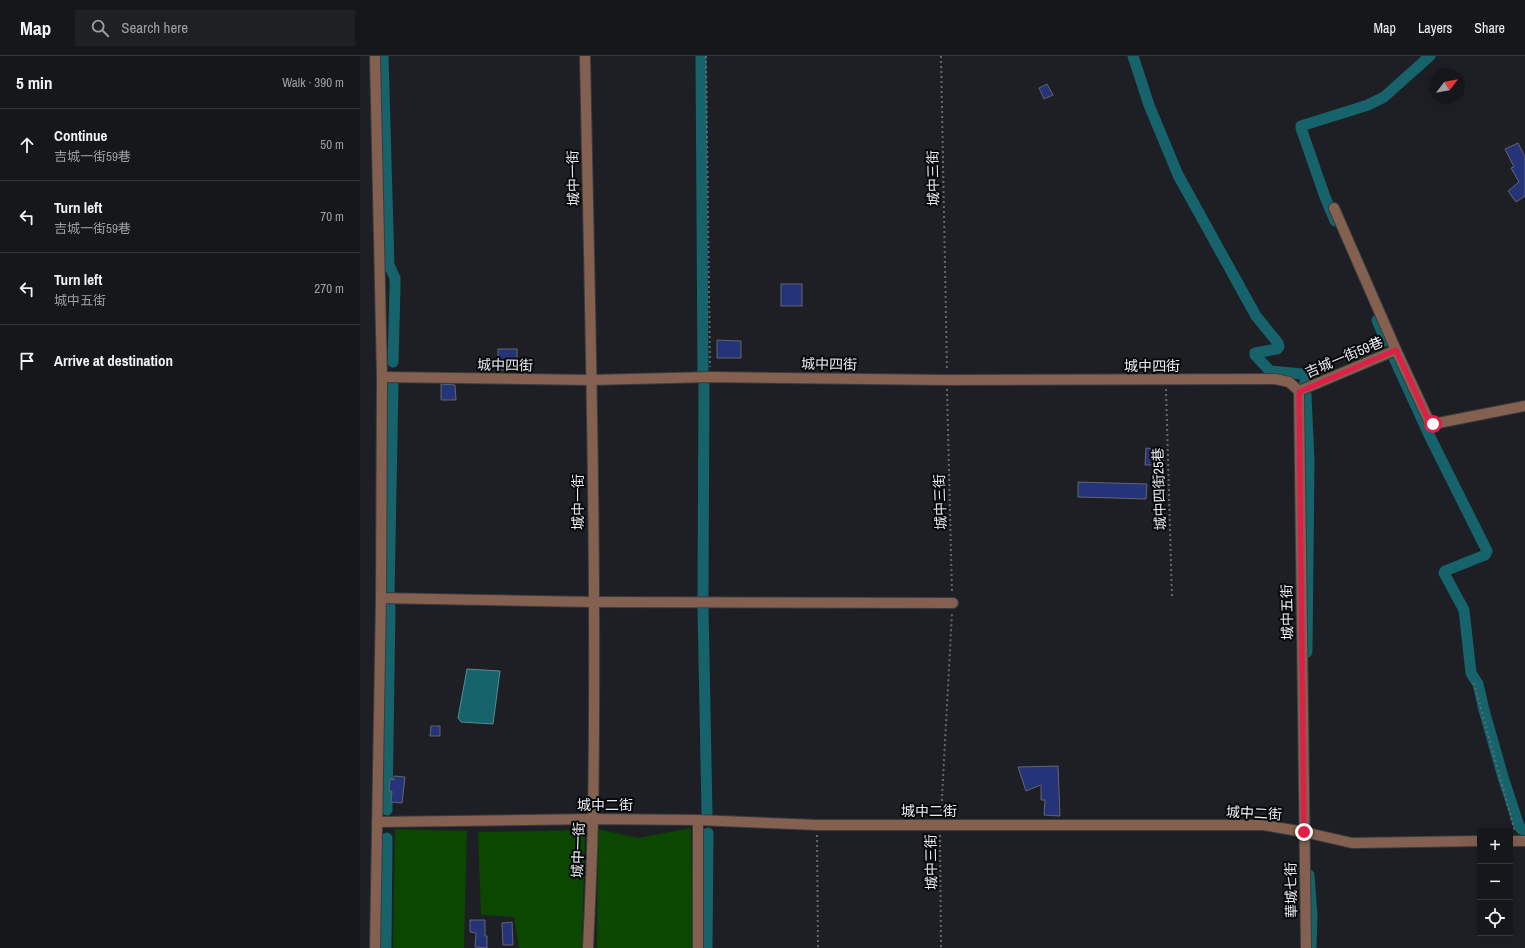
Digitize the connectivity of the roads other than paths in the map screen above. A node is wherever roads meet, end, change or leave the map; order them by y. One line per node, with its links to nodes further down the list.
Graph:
1 (375, 56): 5 (street)
2 (585, 56): 7 (street, 城中一街)
3 (1334, 208): 4 (street)
4 (1396, 350): 8 (street, 吉城一街59巷); 9 (street, 吉城一街59巷)
5 (382, 377): 7 (street, 城中四街); 10 (street)
6 (1275, 379): 7 (street, 城中四街); 8 (street, 吉城一街59巷)
7 (591, 380): 11 (street, 城中一街)
8 (1299, 392): 16 (street, 城中五街)
9 (1525, 406)
10 (381, 598): 11 (street); 15 (street)
11 (593, 602): 12 (street); 13 (street, 城中一街)
12 (953, 603)
13 (593, 819): 14 (street, 城中二街); 15 (street, 城中二街); 19 (street, 城中一街)
14 (698, 820): 16 (street, 城中二街); 20 (street)
15 (377, 822): 18 (street)
16 (1304, 832): 17 (street, 城中二街); 21 (street, 華城七街)
17 (1477, 841)
18 (375, 948)
19 (588, 948)
20 (698, 948)
21 (1306, 948)

